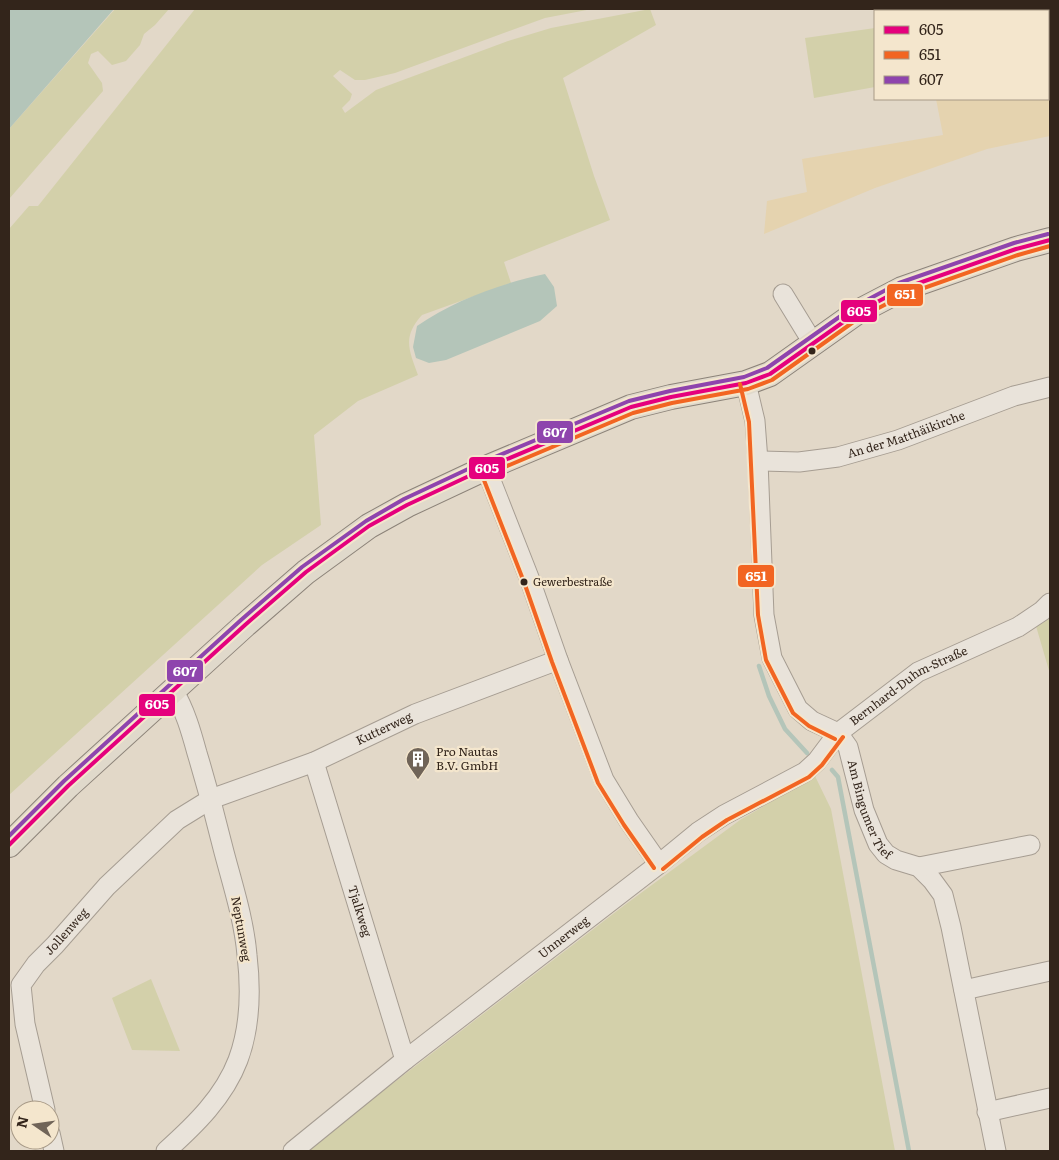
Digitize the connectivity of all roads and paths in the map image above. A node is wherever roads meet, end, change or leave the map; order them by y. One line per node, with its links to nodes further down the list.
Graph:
1 (1050, 240): 3 (main road)
2 (783, 294): 3 (street)
3 (813, 343): 4 (main road)
4 (746, 383): 6 (street, Bernhard-Duhm-Straße); 7 (main road)
5 (1050, 387): 6 (street, An der Matthäikirche)
6 (758, 461): 11 (street, Bernhard-Duhm-Straße)
7 (486, 468): 9 (street); 10 (main road)
8 (1050, 603): 11 (street, Bernhard-Duhm-Straße)
9 (558, 660): 12 (street, Kutterweg); 16 (street)
10 (173, 690): 13 (street, Neptunweg); 14 (main road)
11 (838, 733): 16 (street, Unnerweg); 17 (street, Am Bingumer Tief)
12 (314, 762): 13 (street, Kutterweg); 20 (street, Tjalkweg)
13 (211, 799): 22 (street, Jollenweg); 24 (street, Neptunweg)
14 (9, 845)
15 (1030, 845): 17 (street, Am Bingumer Tief)
16 (659, 864): 20 (street, Unnerweg)
17 (919, 867): 19 (street, Am Bingumer Tief)
18 (1050, 971): 19 (street)
19 (964, 990): 23 (street, Am Bingumer Tief)
20 (405, 1060): 25 (street, Unnerweg)
21 (1050, 1098): 23 (street)
22 (43, 1100)
23 (987, 1112): 26 (street, Am Bingumer Tief)
24 (166, 1151)
25 (293, 1151)
26 (996, 1151)

